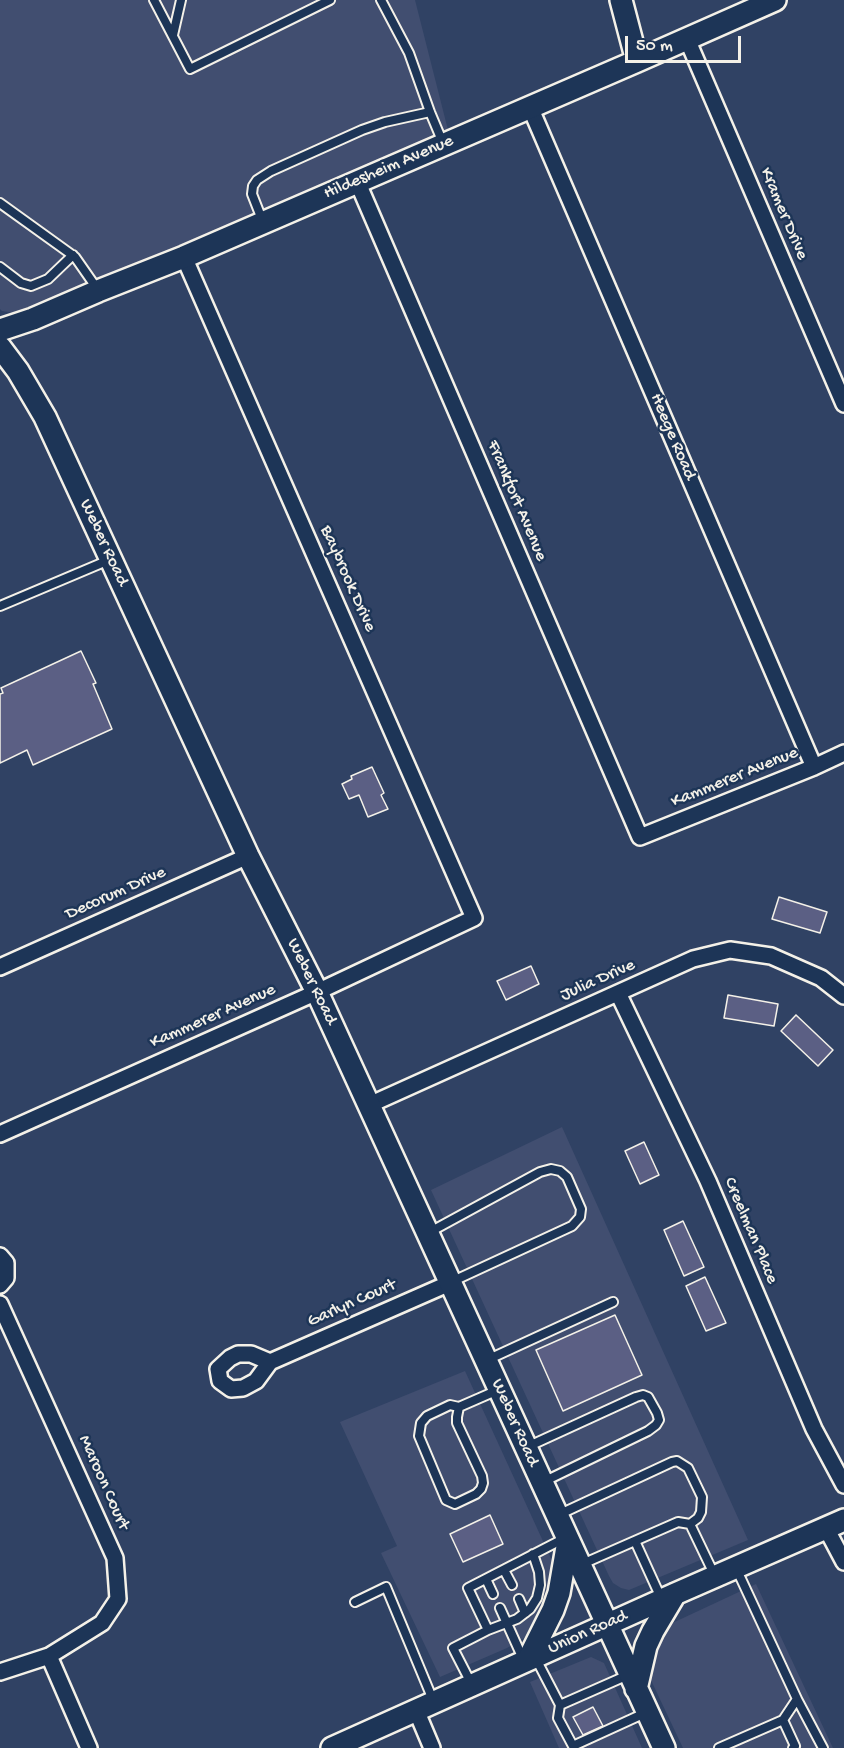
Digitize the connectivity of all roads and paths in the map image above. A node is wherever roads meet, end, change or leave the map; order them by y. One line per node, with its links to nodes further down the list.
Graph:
1 (154, 0): 7 (lane)
2 (181, 0): 7 (lane)
3 (330, 0): 7 (lane)
4 (381, 0): 11 (lane)
5 (621, 0): 9 (main road)
6 (775, 0): 8 (main road, Hildesheim Avenue)
7 (173, 35)
8 (687, 39): 9 (main road, Hildesheim Avenue); 22 (street, Kramer Drive)
9 (637, 61): 10 (main road, Hildesheim Avenue)
10 (530, 107): 12 (main road, Hildesheim Avenue); 26 (street, Heege Road)
11 (430, 112): 12 (lane); 15 (lane)
12 (444, 144): 13 (main road, Hildesheim Avenue)
13 (357, 182): 15 (main road, Hildesheim Avenue); 27 (street, Frankfort Avenue)
14 (0, 203): 16 (lane)
15 (263, 223): 17 (main road, Hildesheim Avenue)
16 (73, 255): 18 (lane); 19 (lane)
17 (184, 257): 19 (main road, Hildesheim Avenue); 29 (street, Baybrook Drive)
18 (0, 267)
19 (98, 291): 20 (main road, Hildesheim Avenue)
20 (0, 330)
21 (0, 347): 23 (main road, Weber Road)
22 (844, 404)
23 (111, 559): 24 (lane); 28 (main road, Weber Road)
24 (0, 606)
25 (844, 753): 26 (street, Kammerer Avenue)
26 (814, 767): 27 (street, Kammerer Avenue)
27 (640, 837)
28 (248, 856): 30 (street, Decorum Drive); 31 (main road, Weber Road)
29 (474, 918): 31 (street, Kammerer Avenue)
30 (0, 967)
31 (317, 992): 34 (main road, Weber Road); 35 (street, Kammerer Avenue)
32 (618, 993): 33 (street, Julia Drive); 34 (street, Julia Drive); 48 (street, Creelman Place)
33 (844, 996)
34 (369, 1105): 36 (main road, Weber Road)
35 (0, 1134)
36 (428, 1233): 38 (main road, Weber Road); 38 (lane)
37 (0, 1256): 39 (street)
38 (450, 1282): 42 (main road, Weber Road); 43 (street, Garlyn Court)
39 (0, 1285)
40 (613, 1302): 42 (lane)
41 (0, 1304): 71 (street, Maroon Court)
42 (486, 1361): 44 (main road, Weber Road)
43 (270, 1362)
44 (500, 1390): 45 (lane); 46 (main road, Weber Road)
45 (459, 1407): 45 (lane)
46 (526, 1448): 47 (main road, Weber Road); 47 (lane)
47 (541, 1483): 49 (main road, Weber Road)
48 (844, 1485)
49 (556, 1516): 50 (lane); 52 (main road, Weber Road)
50 (690, 1524): 53 (lane); 59 (lane)
51 (835, 1524): 55 (street); 57 (main road, Union Road)
52 (567, 1539): 54 (lane); 56 (main road, Weber Road); 72 (main road)
53 (634, 1541): 56 (lane); 63 (lane)
54 (533, 1554): 58 (lane); 67 (lane)
55 (844, 1562)
56 (579, 1565): 69 (main road, Weber Road)
57 (735, 1568): 59 (main road, Union Road); 76 (lane)
58 (504, 1570): 60 (lane); 61 (lane)
59 (715, 1576): 63 (main road, Union Road)
60 (486, 1579): 62 (lane); 70 (lane)
61 (512, 1585)
62 (493, 1594)
63 (668, 1597): 69 (main road, Union Road); 74 (main road)
64 (519, 1599): 67 (lane)
65 (355, 1602): 78 (lane)
66 (500, 1608): 68 (lane)
67 (525, 1613): 68 (lane)
68 (507, 1622): 70 (lane); 72 (lane)
69 (607, 1625): 72 (main road, Union Road); 74 (main road, Weber Road)
70 (488, 1630): 75 (lane)
71 (49, 1656): 73 (street, Maroon Court); 81 (street)
72 (529, 1659): 75 (main road, Union Road); 77 (lane)
73 (0, 1672)
74 (633, 1681): 77 (lane); 79 (main road, Weber Road)
75 (472, 1685): 78 (main road, Union Road)
76 (797, 1699): 80 (lane); 87 (lane)
77 (560, 1705): 79 (lane)
78 (425, 1706): 82 (main road, Union Road); 83 (street)
79 (647, 1712): 84 (main road, Weber Road)
80 (783, 1720): 85 (lane); 86 (lane)
81 (88, 1748)
82 (332, 1748)
83 (432, 1748)
84 (664, 1748)
85 (719, 1748)
86 (793, 1748)
87 (823, 1748)

